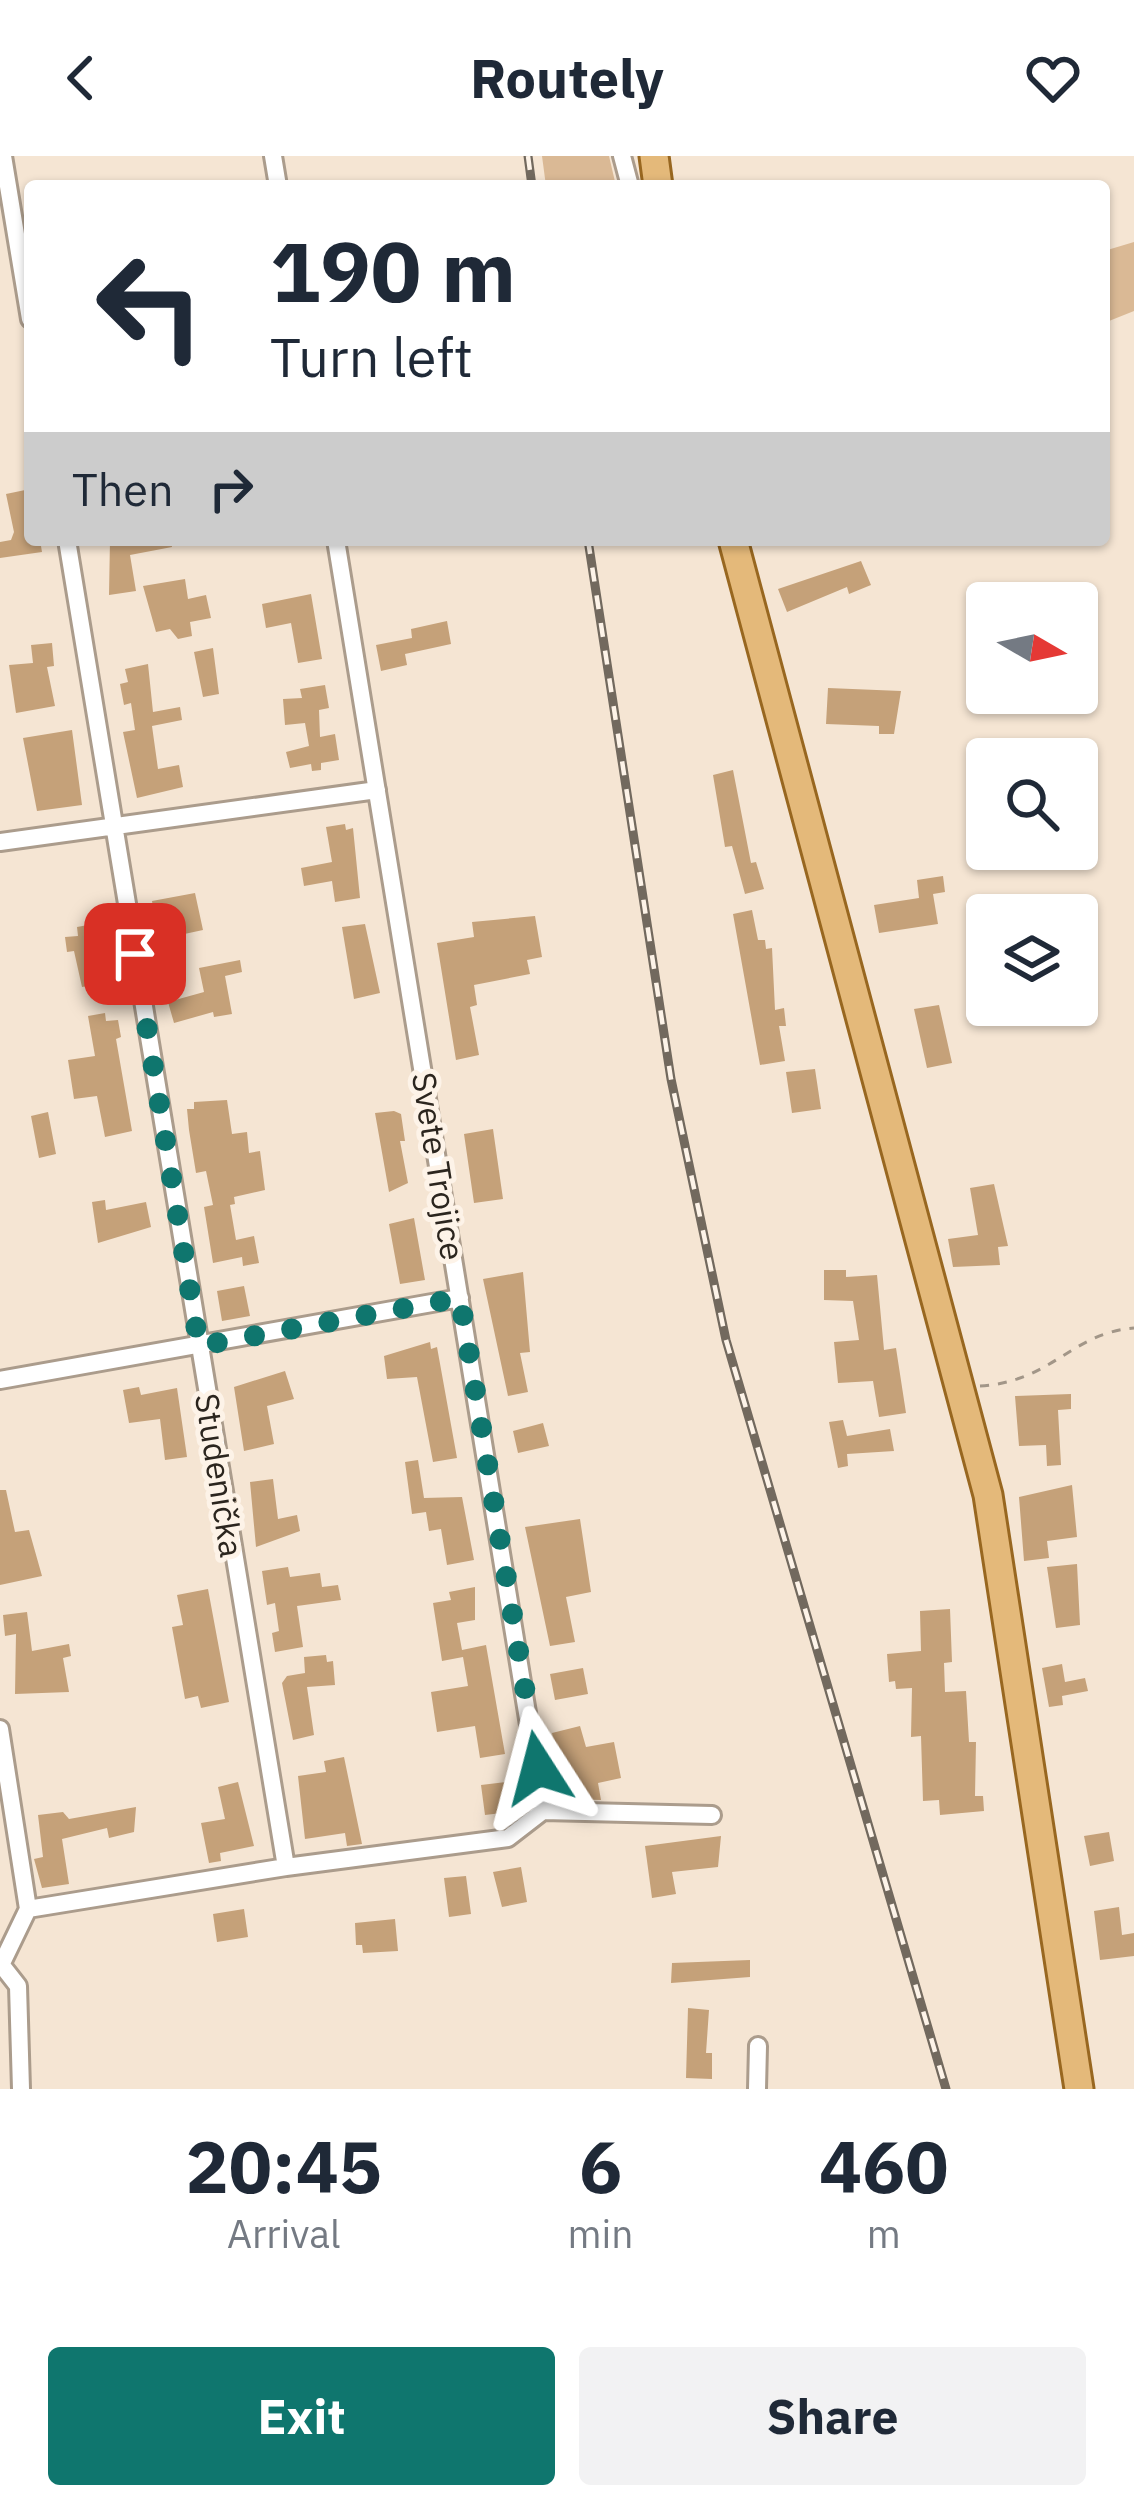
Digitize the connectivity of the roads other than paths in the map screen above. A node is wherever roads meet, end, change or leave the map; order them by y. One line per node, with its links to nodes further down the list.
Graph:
1 (3, 156): 2 (street)
2 (24, 284)
3 (68, 546): 7 (street, Studenička)
4 (337, 546): 6 (street, Svete Trojice)
5 (735, 546): 21 (main road)
6 (377, 790): 7 (street); 9 (street, Svete Trojice)
7 (114, 823): 8 (street); 10 (street, Studenička)
8 (0, 842)
9 (460, 1298): 10 (street); 13 (street, Svete Trojice)
10 (199, 1346): 11 (street); 15 (street, Studenička)
11 (0, 1380)
12 (0, 1729): 16 (street)
13 (543, 1811): 14 (street); 15 (street)
14 (712, 1815)
15 (286, 1868): 16 (street)
16 (28, 1909): 17 (street)
17 (1, 1963): 19 (street)
18 (758, 2046): 20 (street)
19 (21, 2089)
20 (757, 2089)
21 (1079, 2089)

